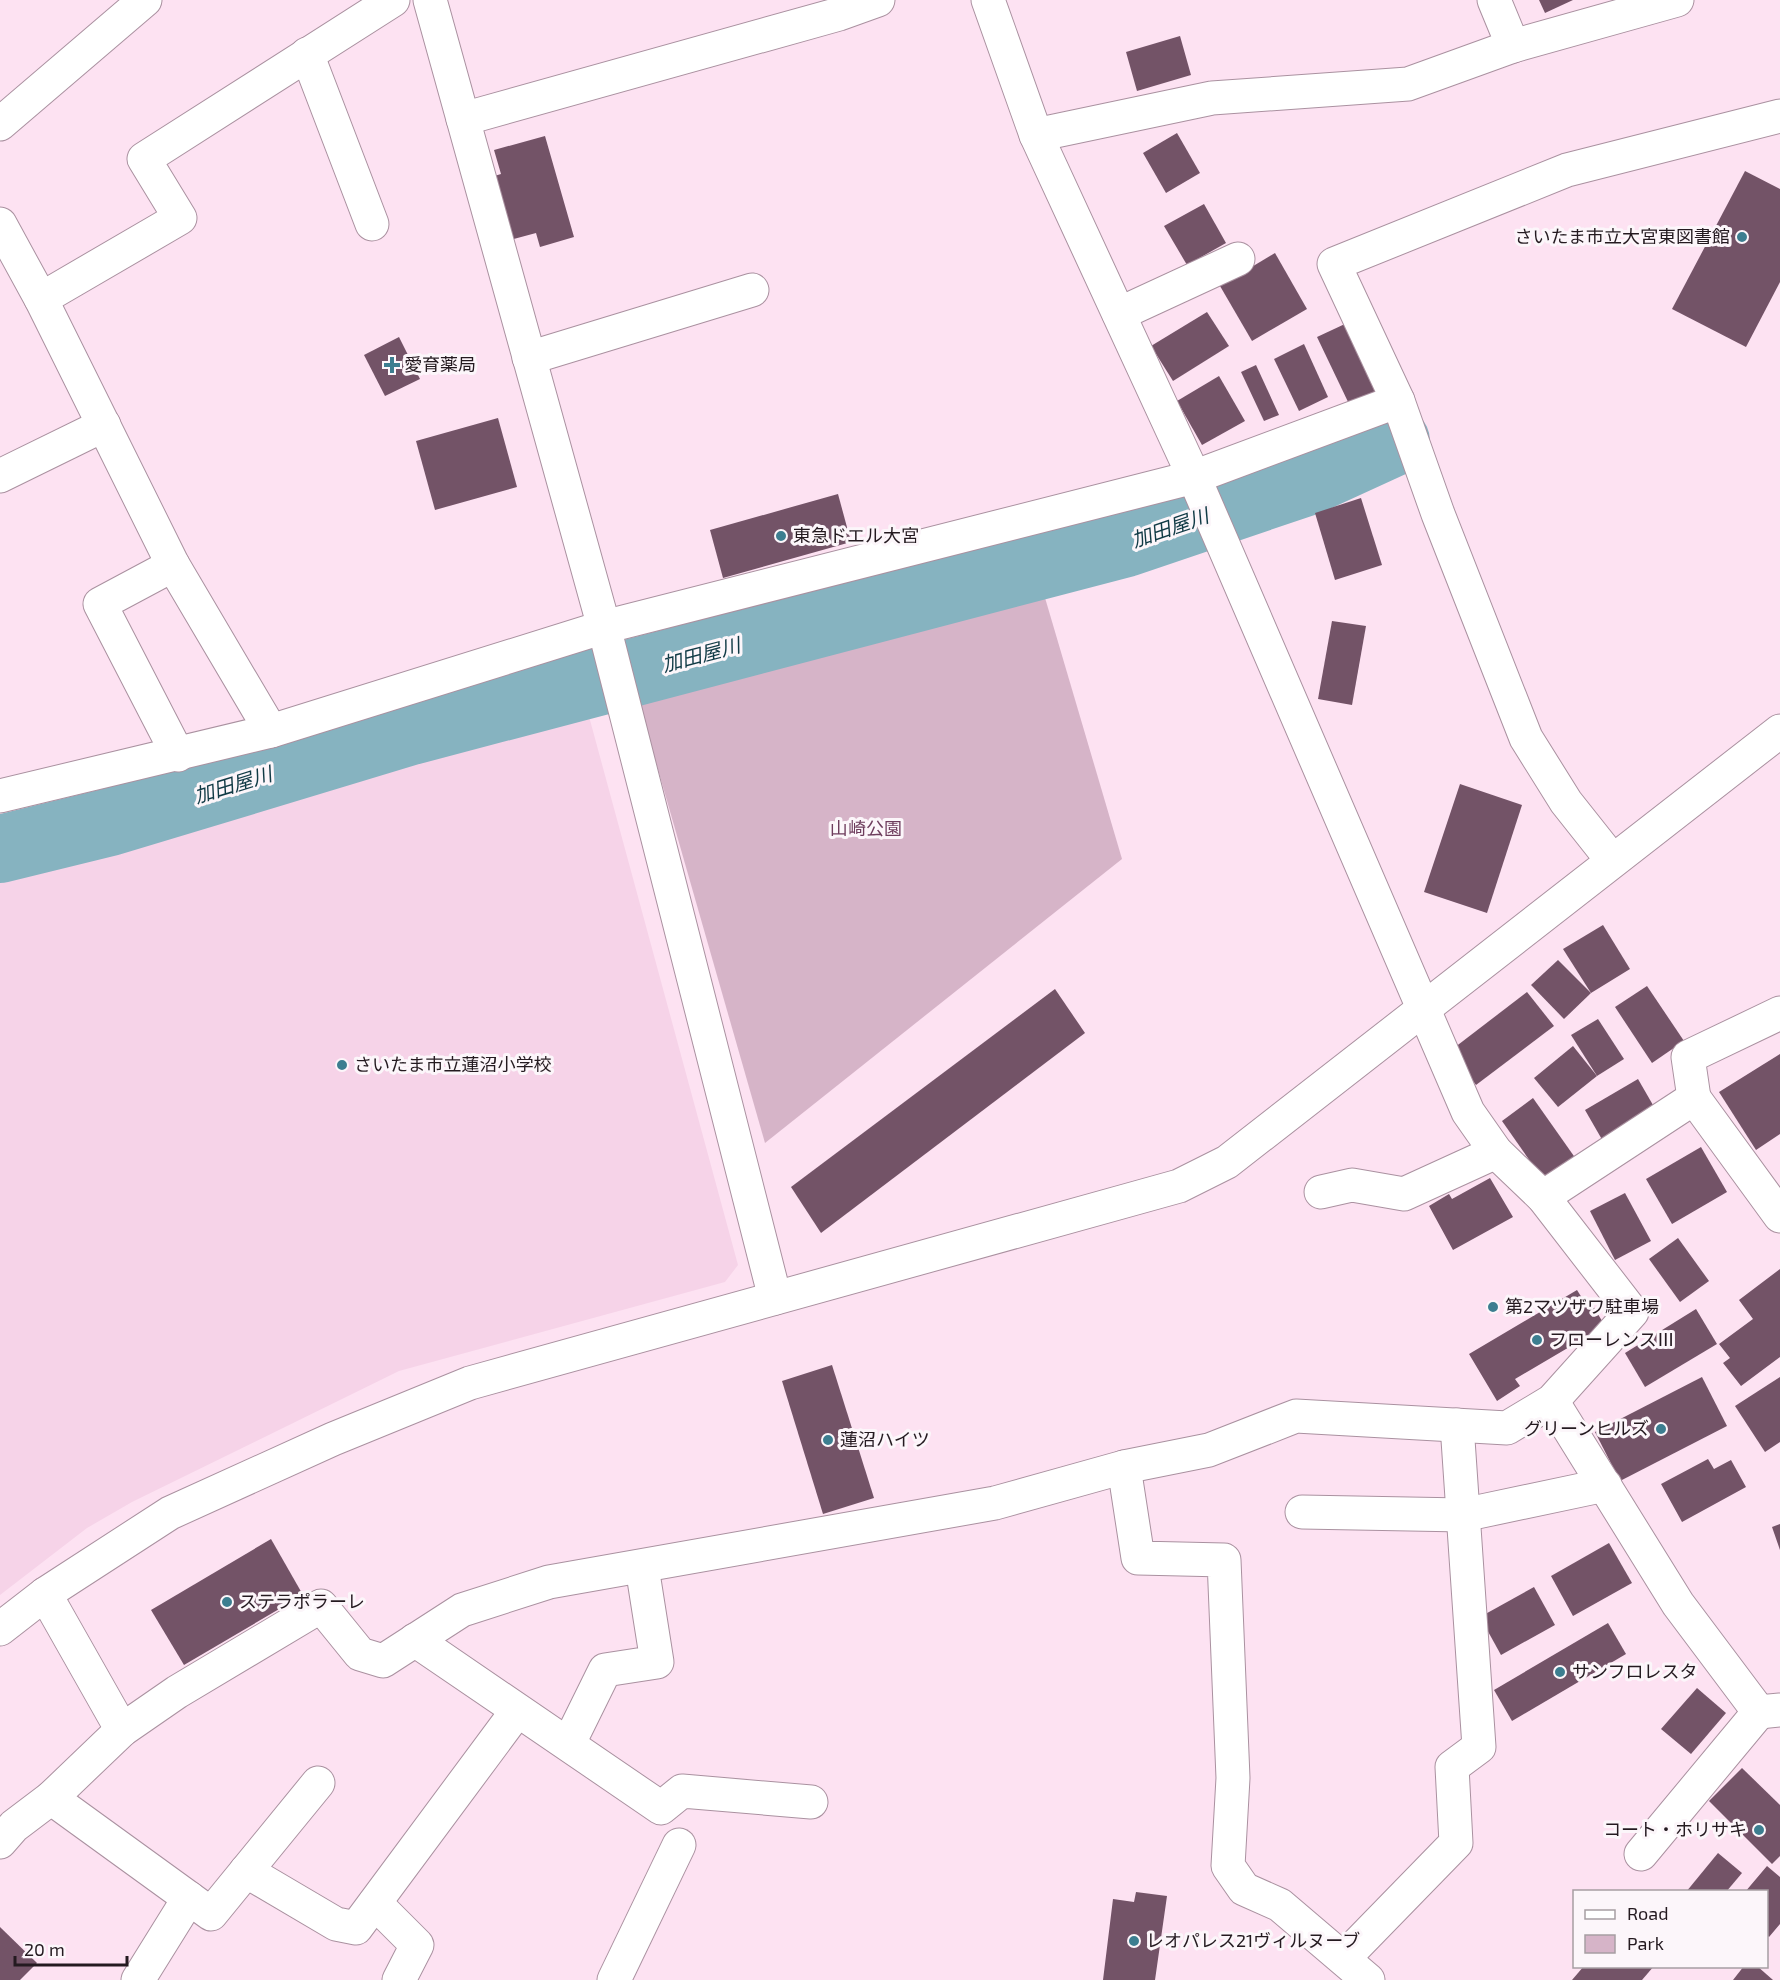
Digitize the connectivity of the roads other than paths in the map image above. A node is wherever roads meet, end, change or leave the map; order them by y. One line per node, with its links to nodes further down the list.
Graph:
1 (145, 0): 12 (street)
2 (393, 0): 9 (street)
3 (430, 0): 11 (street)
4 (878, 0): 11 (street)
5 (988, 0): 13 (street)
6 (1494, 0): 8 (street)
7 (1677, 0): 8 (street)
8 (1513, 46): 13 (street)
9 (307, 54): 15 (street); 18 (street)
10 (1780, 116): 21 (street)
11 (463, 119): 20 (street)
12 (0, 124)
13 (1036, 135): 19 (street)
14 (0, 224): 18 (street)
15 (372, 224)
16 (1238, 259): 19 (street)
17 (752, 290): 20 (street)
18 (41, 299): 22 (street)
19 (1119, 314): 24 (street)
20 (529, 358): 26 (street)
21 (1398, 400): 24 (street); 31 (street)
22 (104, 425): 23 (street); 25 (street)
23 (0, 476)
24 (1194, 477): 26 (street); 32 (street)
25 (173, 565): 27 (street); 29 (street)
26 (604, 627): 27 (street); 39 (street)
27 (271, 731): 29 (street)
28 (1778, 737): 31 (street)
29 (178, 755): 30 (street)
30 (0, 796)
31 (1612, 860): 32 (street)
32 (1423, 1011): 35 (street); 39 (street)
33 (1780, 1013): 34 (street)
34 (1694, 1098): 37 (street); 38 (street)
35 (1496, 1152): 36 (street); 37 (street)
36 (1321, 1192)
37 (1543, 1197): 40 (street)
38 (1780, 1216)
39 (775, 1298): 47 (street)
40 (1552, 1401): 41 (street); 43 (street)
41 (1457, 1425): 42 (street); 45 (street)
42 (1124, 1467): 46 (street); 63 (street)
43 (1605, 1485): 45 (street); 51 (street)
44 (1302, 1512): 45 (street)
45 (1463, 1515): 63 (street)
46 (642, 1567): 49 (street); 53 (street)
47 (45, 1594): 48 (street); 52 (street)
48 (0, 1629)
49 (415, 1640): 50 (street); 52 (street)
50 (517, 1711): 53 (street); 62 (street)
51 (1769, 1711): 59 (street)
52 (122, 1730): 55 (street)
53 (569, 1743): 56 (street)
54 (318, 1783): 60 (street)
55 (51, 1798): 57 (street); 61 (street)
56 (811, 1802)
57 (0, 1842)
58 (679, 1845): 66 (street)
59 (1641, 1854)
60 (246, 1871): 61 (street); 62 (street)
61 (189, 1899): 64 (street)
62 (375, 1903): 65 (street)
63 (1344, 1958): 67 (street)
64 (138, 1980)
65 (399, 1980)
66 (614, 1980)
67 (1368, 1980)

